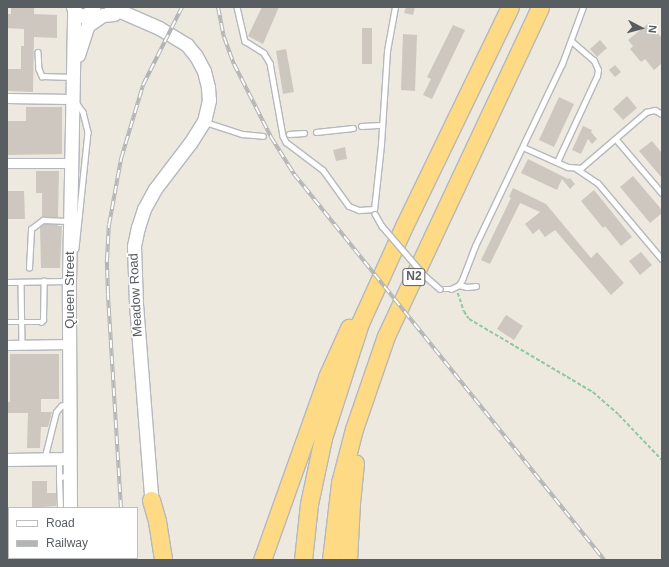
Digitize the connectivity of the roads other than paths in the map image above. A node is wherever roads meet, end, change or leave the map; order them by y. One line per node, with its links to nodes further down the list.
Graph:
1 (237, 7): 30 (lane)
2 (396, 7): 16 (lane)
3 (510, 7): 32 (highway, N2)
4 (540, 7): 33 (highway, N2)
5 (583, 7): 9 (lane)
6 (71, 8): 8 (main road, Meadow Road); 11 (main road, Queen Street)
7 (113, 10): 8 (main road, Meadow Road); 11 (main road); 15 (main road, Meadow Road)
8 (91, 11): 11 (main road, Queen Street)
9 (571, 41): 24 (lane); 25 (lane)
10 (38, 52): 11 (lane)
11 (72, 75): 13 (main road, Queen Street)
12 (7, 98): 13 (street)
13 (72, 99): 26 (main road, Queen Street); 36 (lane)
14 (662, 114): 23 (lane)
15 (204, 121): 22 (lane); 52 (main road, Meadow Road)
16 (382, 125): 17 (lane); 30 (lane)
17 (361, 126)
18 (353, 128): 19 (lane)
19 (316, 132)
20 (304, 133): 21 (lane)
21 (289, 134)
22 (263, 136)
23 (616, 139): 28 (lane); 29 (lane)
24 (523, 147): 25 (lane); 40 (lane)
25 (557, 162): 28 (lane)
26 (70, 163): 27 (street); 31 (main road, Queen Street)
27 (7, 164)
28 (577, 169): 34 (lane)
29 (662, 193)
30 (374, 209): 40 (lane, bridge)
31 (70, 221): 35 (lane); 36 (main road, Queen Street)
32 (405, 224): 57 (highway); 58 (highway, N2)
33 (430, 244): 59 (highway, N2); 60 (highway)
34 (662, 259)
35 (29, 268)
36 (69, 281): 39 (lane); 44 (main road, Queen Street)
37 (7, 282): 38 (lane)
38 (21, 282): 39 (lane); 43 (lane)
39 (44, 282): 43 (lane)
40 (457, 286): 41 (lane)
41 (476, 286)
42 (7, 322): 43 (lane)
43 (21, 322): 46 (lane)
44 (70, 344): 46 (street); 47 (main road, Queen Street)
45 (7, 345): 46 (street)
46 (22, 345)
47 (67, 404): 49 (lane); 50 (main road, Queen Street)
48 (7, 460): 49 (street)
49 (44, 460): 50 (street)
50 (64, 460): 51 (main road, Queen Street)
51 (64, 475): 53 (lane); 54 (main road, Queen Street)
52 (152, 500): 55 (main road, Meadow Road); 56 (highway)
53 (60, 507)
54 (70, 507)
55 (155, 560)
56 (163, 560)
57 (262, 560)
58 (303, 560)
59 (331, 560)
60 (348, 560)

